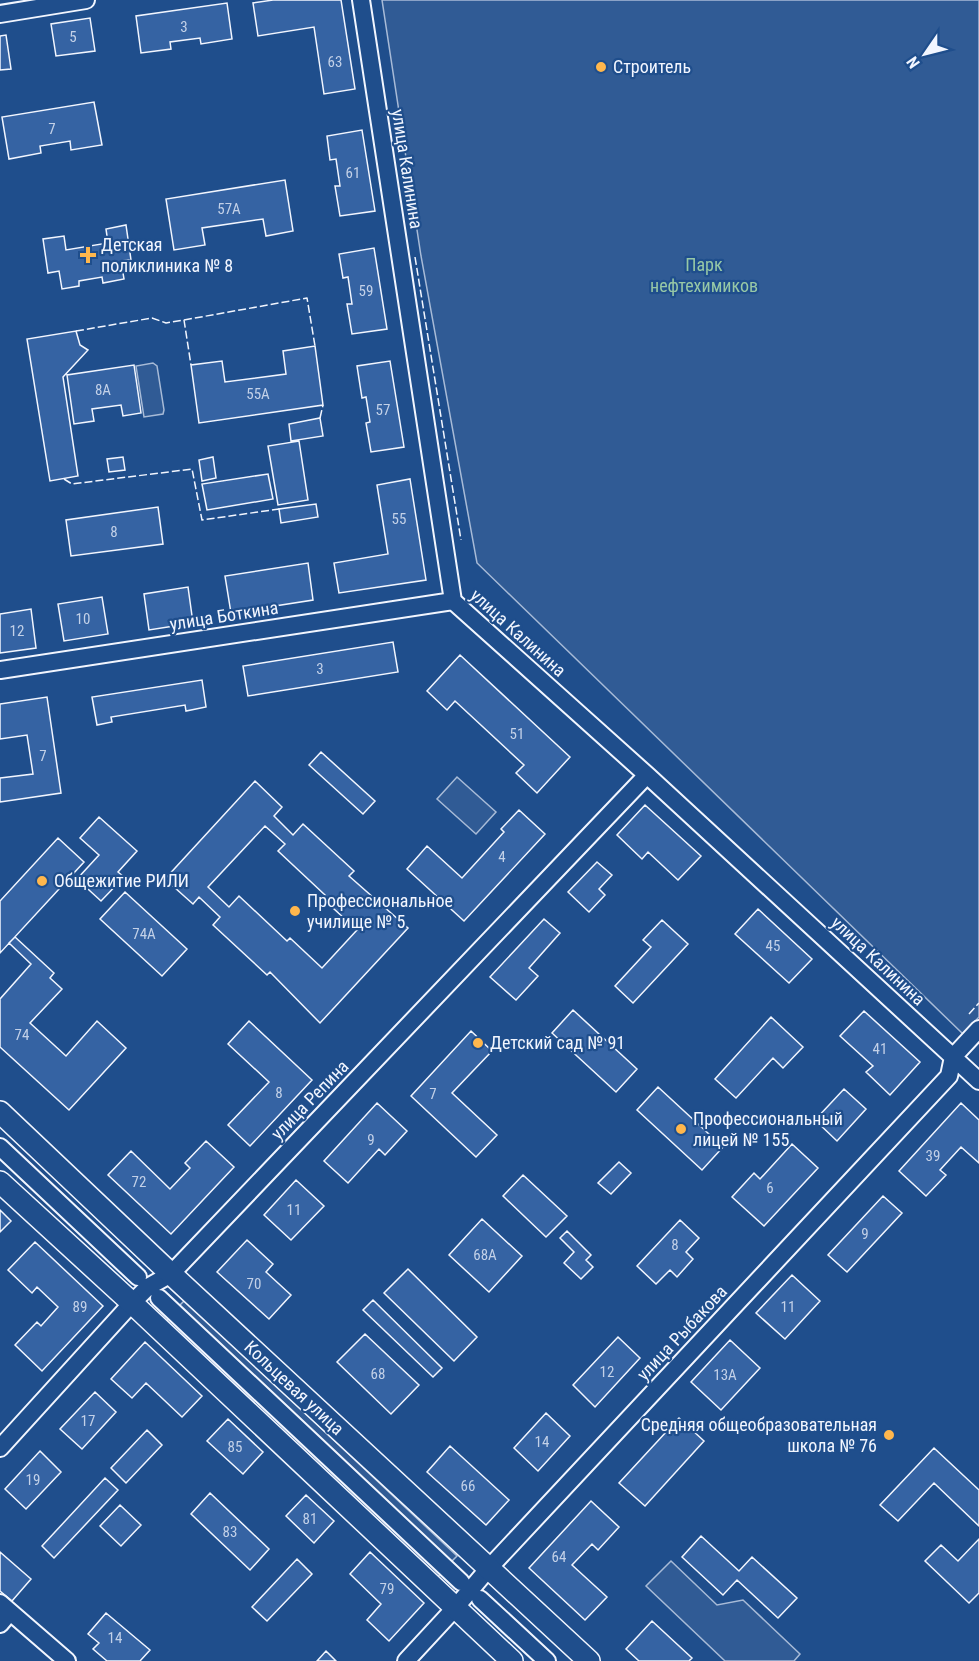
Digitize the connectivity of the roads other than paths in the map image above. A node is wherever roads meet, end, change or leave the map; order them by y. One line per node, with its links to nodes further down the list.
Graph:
1 (86, 0): 3 (street)
2 (361, 0): 4 (street, улица Калинина)
3 (0, 14)
4 (453, 601): 5 (street, улица Боткина); 6 (street, улица Калинина)
5 (0, 670)
6 (647, 775): 8 (street, улица Калинина); 13 (street, улица Репина)
7 (979, 1029): 8 (street, улица Рыбакова)
8 (953, 1057): 9 (street, улица Калинина); 18 (street, улица Рыбакова)
9 (979, 1081)
10 (0, 1112): 13 (main road, Кольцевая улица)
11 (0, 1147): 14 (street)
12 (0, 1182): 16 (main road)
13 (171, 1274): 16 (street, улица Репина); 18 (main road, Кольцевая улица)
14 (138, 1277)
15 (159, 1298): 19 (street)
16 (132, 1303): 17 (street, улица Репина); 21 (main road)
17 (0, 1448)
18 (489, 1568): 21 (street, улица Рыбакова); 27 (main road, Кольцевая улица)
19 (461, 1582)
20 (480, 1599): 26 (street)
21 (455, 1608): 24 (street, улица Рыбакова); 25 (main road)
22 (3, 1613): 23 (street)
23 (67, 1661)
24 (406, 1661)
25 (512, 1661)
26 (547, 1661)
27 (589, 1661)

